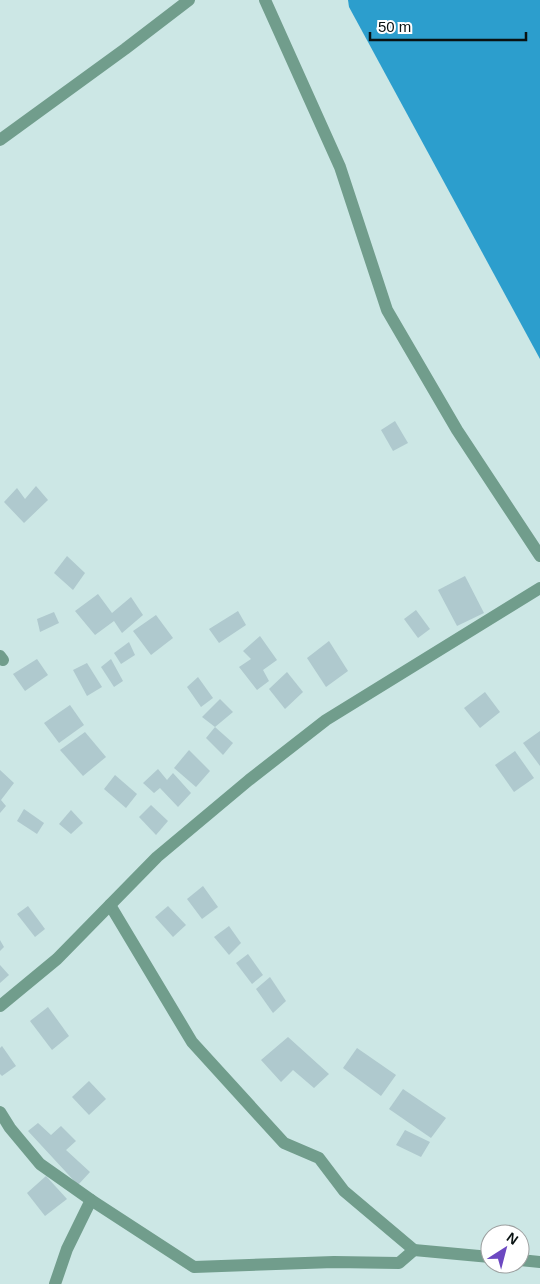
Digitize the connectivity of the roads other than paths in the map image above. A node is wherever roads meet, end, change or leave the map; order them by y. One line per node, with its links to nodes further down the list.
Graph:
1 (189, 0): 3 (street)
2 (265, 0): 4 (street)
3 (0, 140)
4 (540, 556)
5 (540, 588): 6 (street)
6 (110, 905): 7 (street); 10 (street)
7 (0, 1006)
8 (0, 1112): 9 (street)
9 (91, 1200): 10 (street); 12 (street)
10 (414, 1250): 11 (street)
11 (480, 1256)
12 (55, 1284)

